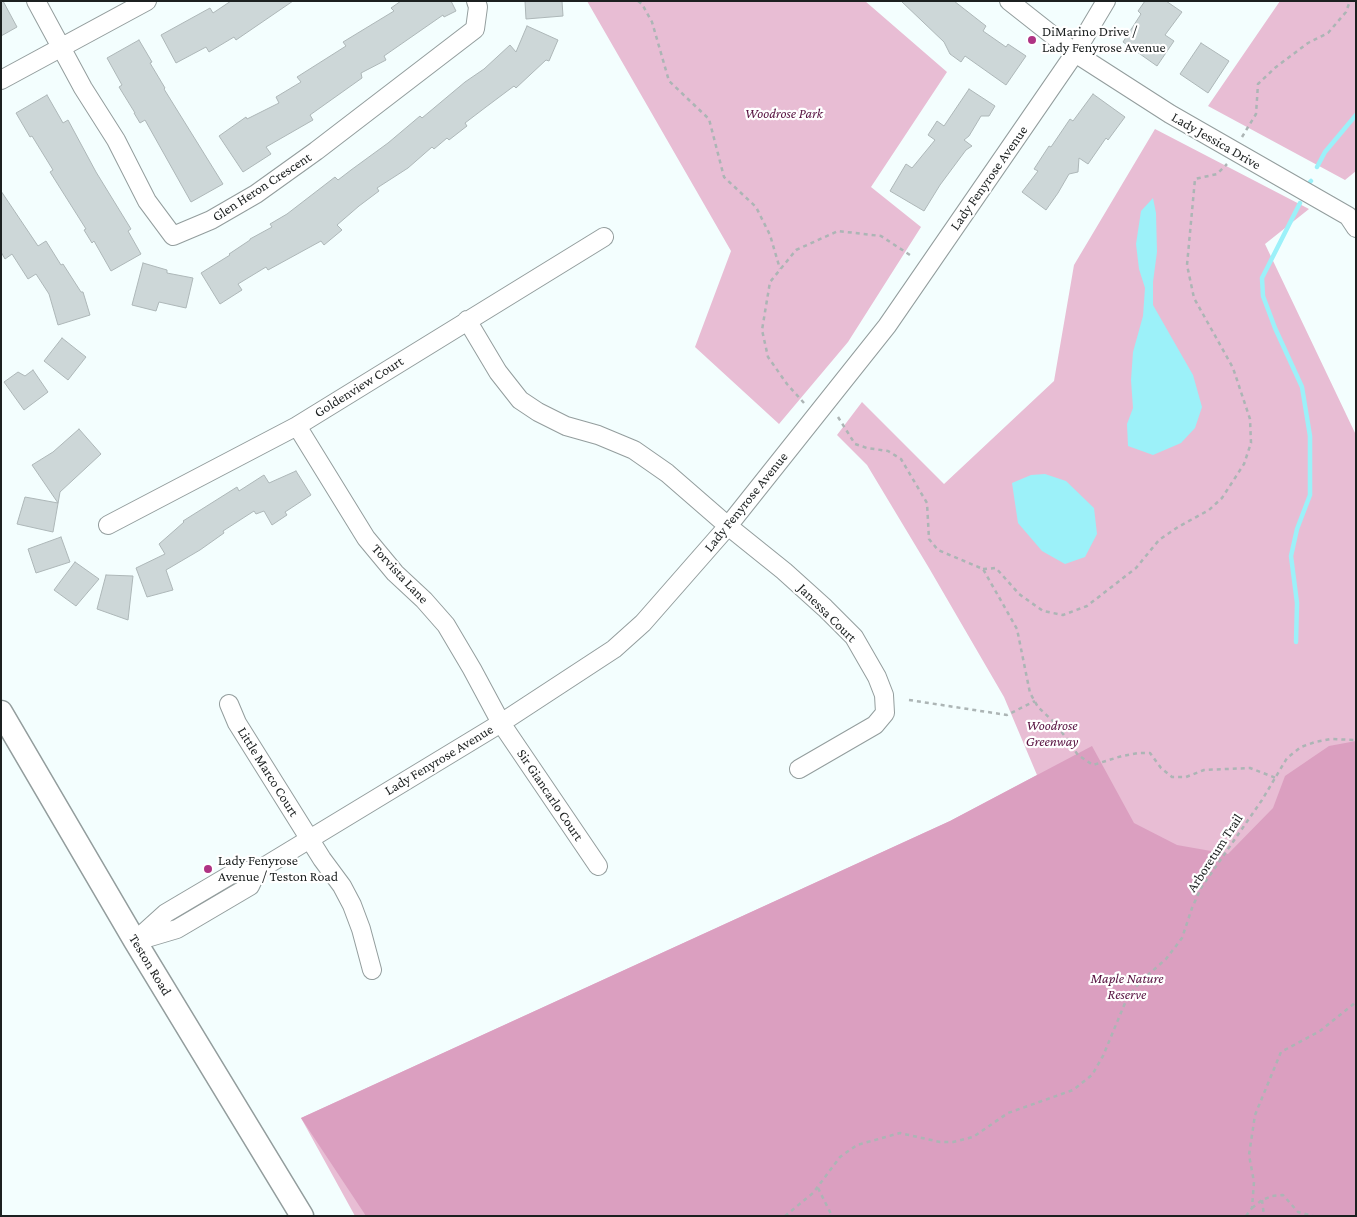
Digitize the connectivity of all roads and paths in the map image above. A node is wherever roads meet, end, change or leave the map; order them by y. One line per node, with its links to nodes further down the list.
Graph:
1 (36, 1): 8 (street)
2 (147, 1): 8 (street)
3 (476, 1): 8 (street, Glen Heron Crescent)
4 (638, 1): 15 (path)
5 (1009, 1): 9 (street, Lady Jessica Drive)
6 (1106, 1): 9 (street, Lady Fenyrose Avenue)
7 (1350, 1): 11 (path)
8 (60, 47): 10 (street)
9 (1075, 52): 11 (street, Lady Jessica Drive); 21 (street, Lady Fenyrose Avenue)
10 (1, 80)
11 (1234, 151): 12 (street, Lady Jessica Drive); 22 (path)
12 (1356, 228)
13 (604, 237): 16 (street, Goldenview Court)
14 (913, 257): 15 (path)
15 (780, 269): 17 (path)
16 (467, 320): 19 (street, Goldenview Court); 21 (street, Janessa Court)
17 (804, 403)
18 (838, 417): 22 (path)
19 (297, 426): 20 (street, Goldenview Court); 27 (street, Torvista Lane)
20 (108, 525)
21 (728, 526): 27 (street, Lady Fenyrose Avenue); 29 (street, Janessa Court)
22 (983, 569): 24 (path)
23 (909, 700): 24 (path)
24 (1035, 701): 30 (path)
25 (230, 704): 31 (street, Little Marco Court)
26 (1, 712): 33 (main road, Teston Road)
27 (501, 723): 31 (street, Lady Fenyrose Avenue); 32 (street, Sir Giancarlo Court)
28 (1356, 740): 30 (path, Arboretum Trail)
29 (799, 769)
30 (1276, 778): 36 (path, Arboretum Trail)
31 (310, 838): 33 (street, Lady Fenyrose Avenue); 34 (street, Little Marco Court)
32 (598, 866)
33 (135, 941): 39 (main road, Teston Road)
34 (372, 970)
35 (1356, 1002): 38 (path)
36 (818, 1187): 40 (path, Arboretum Trail); 41 (path)
37 (1262, 1200): 38 (path); 43 (path); 44 (path)
38 (1252, 1208): 42 (path)
39 (302, 1216)
40 (785, 1216)
41 (832, 1216)
42 (1246, 1216)
43 (1264, 1216)
44 (1313, 1216)

